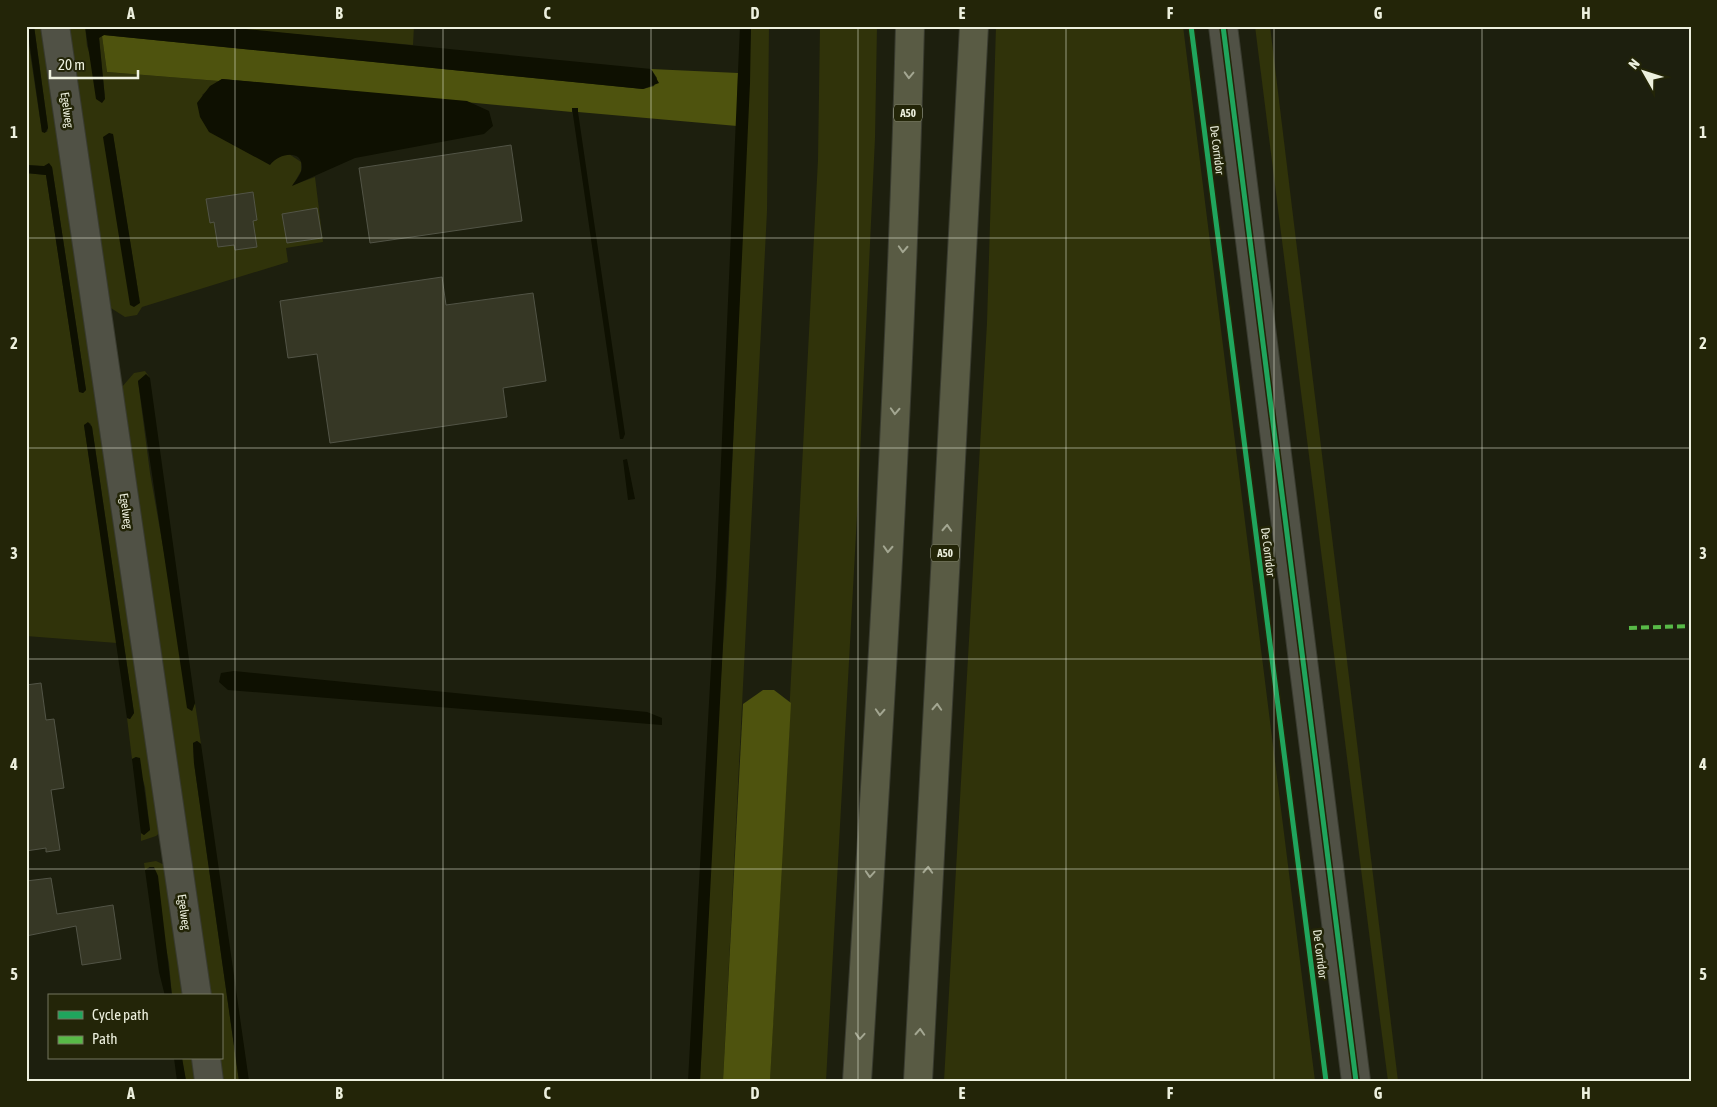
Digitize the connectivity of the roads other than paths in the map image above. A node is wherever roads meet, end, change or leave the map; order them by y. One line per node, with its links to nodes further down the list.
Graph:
1 (55, 26): 5 (street, Egelweg)
2 (910, 26): 8 (highway, A50, one-way to 8)
3 (974, 26): 9 (highway, A50, one-way to 3)
4 (1222, 26): 10 (street, De Corridor)
5 (196, 994)
6 (206, 1060): 7 (street)
7 (209, 1081)
8 (857, 1081)
9 (918, 1081)
10 (1356, 1081)

